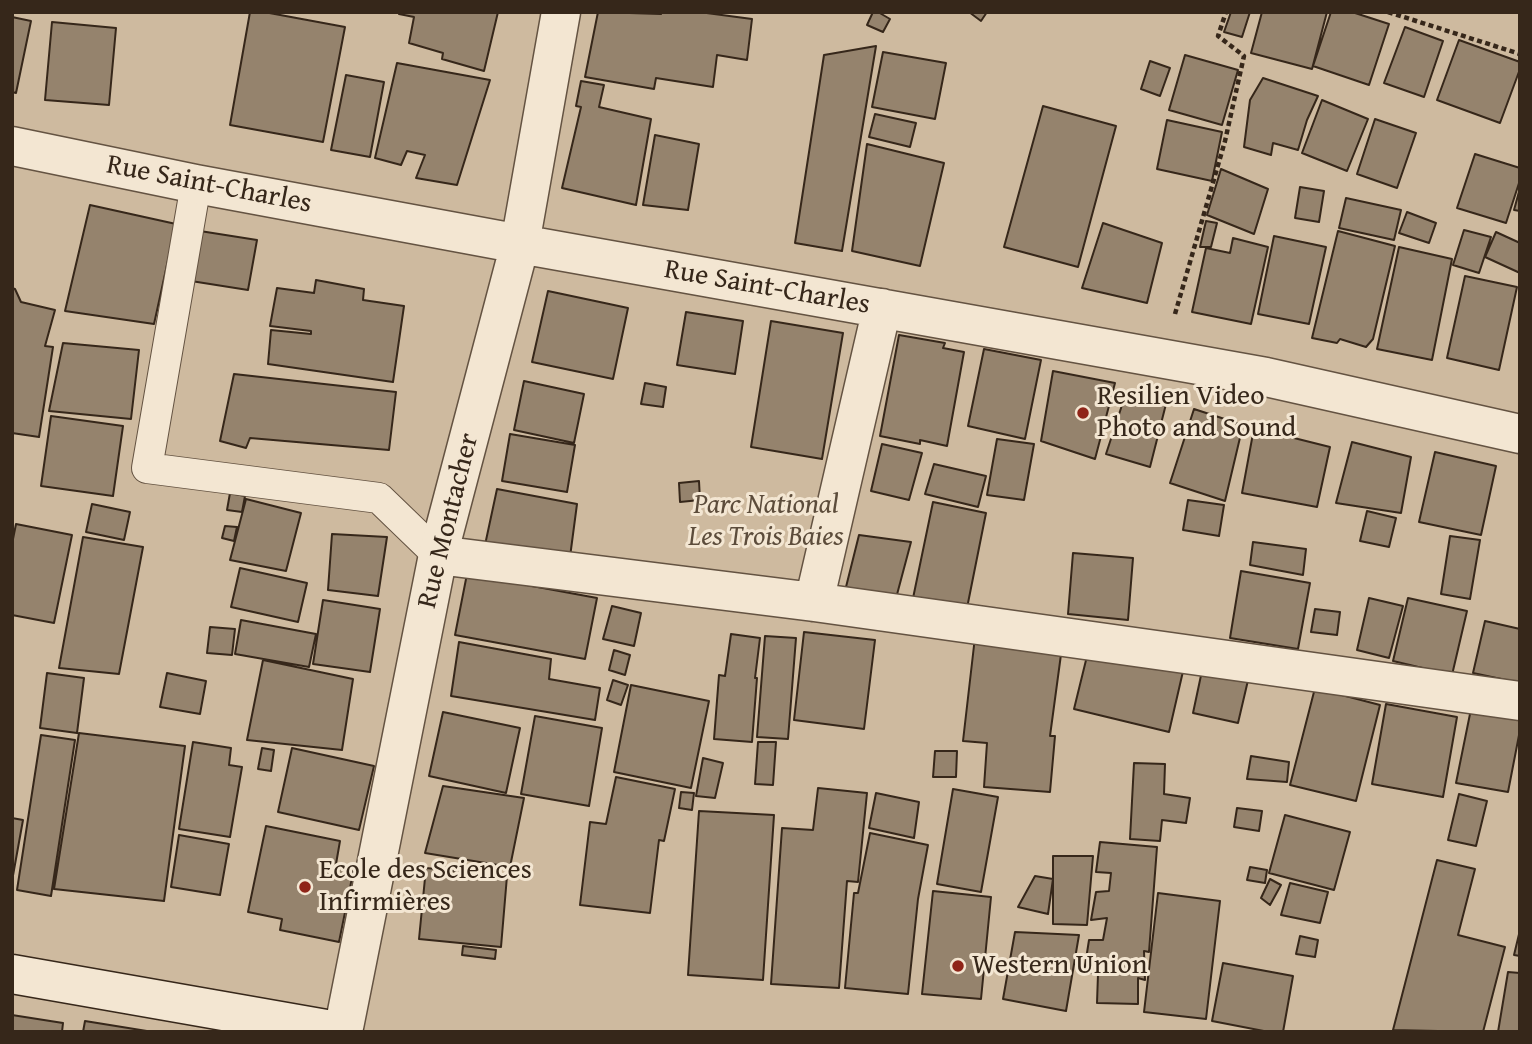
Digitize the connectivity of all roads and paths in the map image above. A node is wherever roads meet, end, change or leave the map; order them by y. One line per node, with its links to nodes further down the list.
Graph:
1 (561, 12): 7 (street, Rue Montacher)
2 (1226, 12): 9 (path)
3 (1388, 12): 4 (path)
4 (1520, 54)
5 (12, 146): 6 (street, Rue Saint-Charles)
6 (196, 184): 7 (street, Rue Saint-Charles); 11 (lane)
7 (520, 244): 8 (street, Rue Saint-Charles); 11 (street, Rue Montacher)
8 (882, 309): 9 (street, Rue Saint-Charles); 12 (street)
9 (1163, 358): 10 (street, Rue Saint-Charles)
10 (1520, 434)
11 (438, 555): 12 (street); 15 (street, Rue Montacher)
12 (814, 602): 13 (street)
13 (1520, 701)
14 (12, 974): 15 (street)
15 (343, 1032)

